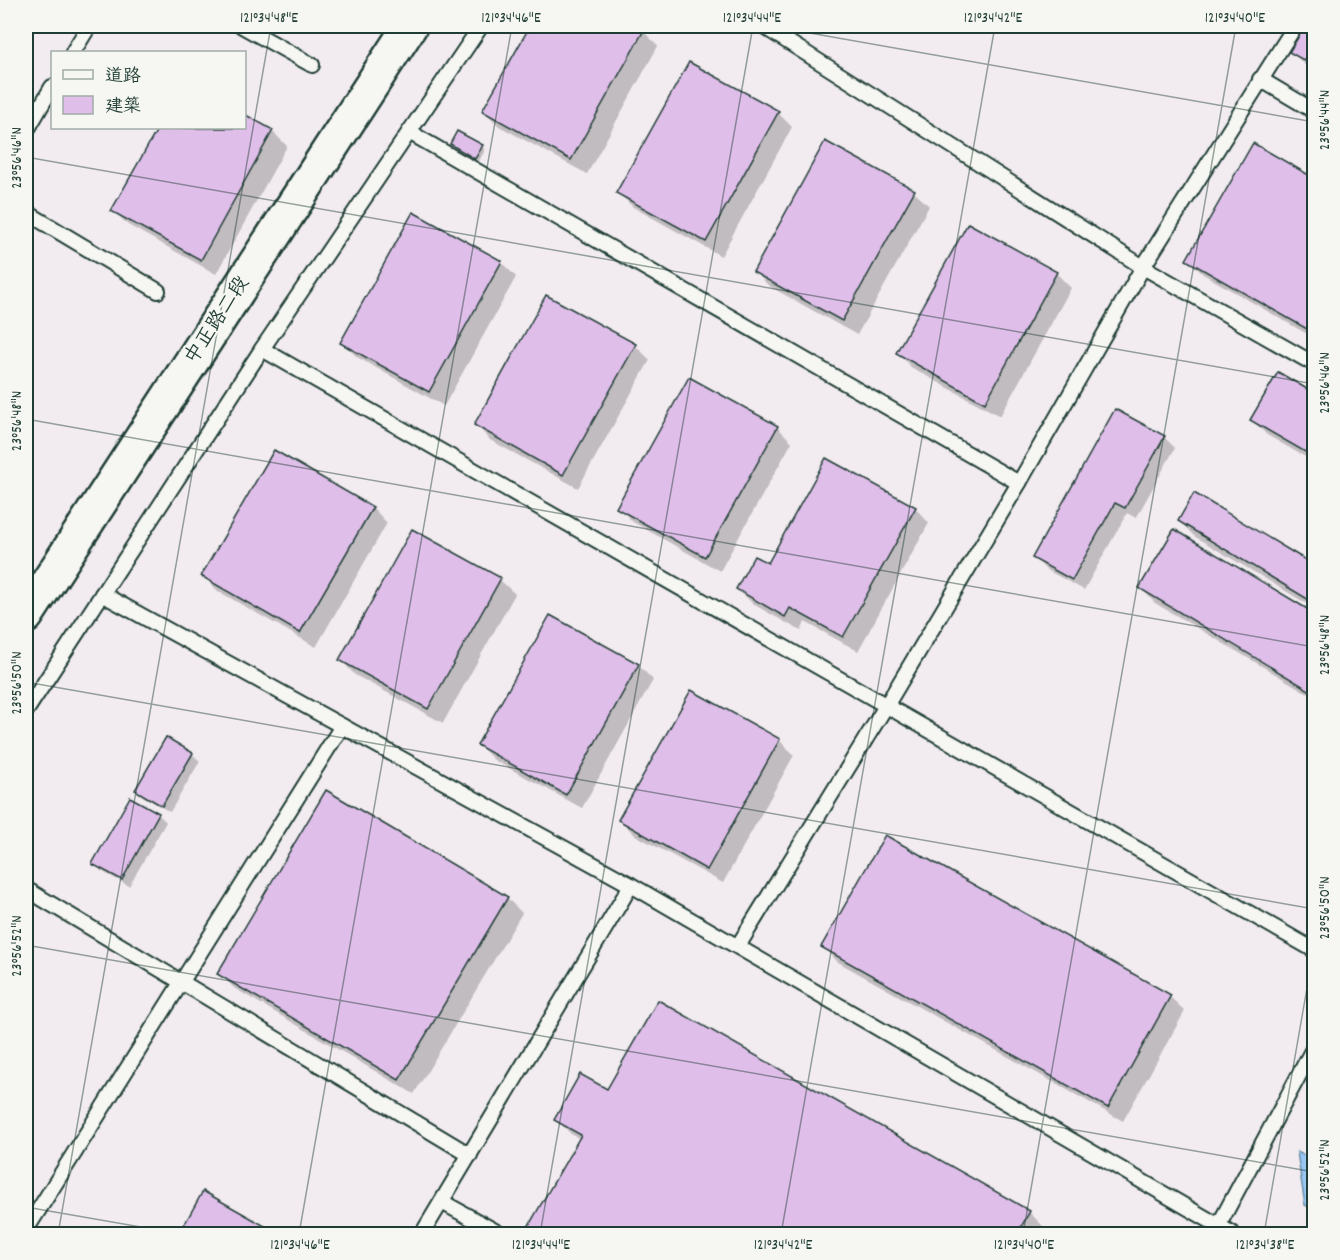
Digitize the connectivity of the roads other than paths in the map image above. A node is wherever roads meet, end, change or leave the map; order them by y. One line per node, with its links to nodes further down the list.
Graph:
1 (89, 26): 7 (lane)
2 (242, 26): 8 (lane)
3 (410, 26): 21 (street, 中正路二段)
4 (481, 26): 13 (lane)
5 (763, 26): 15 (lane)
6 (1295, 26): 9 (lane)
7 (74, 51)
8 (312, 65)
9 (1260, 79): 11 (lane); 15 (lane)
10 (51, 89): 12 (lane)
11 (1314, 111)
12 (26, 132)
13 (409, 132): 17 (lane); 19 (lane)
14 (26, 212): 16 (lane)
15 (1143, 267): 18 (lane); 19 (lane)
16 (158, 291)
17 (262, 349): 20 (lane); 22 (lane)
18 (1314, 364)
19 (1019, 483): 22 (lane)
20 (102, 594): 23 (lane); 24 (lane)
21 (26, 616)
22 (886, 706): 27 (lane); 28 (lane)
23 (26, 711)
24 (342, 726): 25 (lane); 29 (lane)
25 (631, 885): 27 (lane); 31 (lane)
26 (26, 889): 29 (lane)
27 (738, 946): 34 (lane)
28 (1314, 950)
29 (182, 983): 31 (lane); 33 (lane)
30 (1314, 1047): 34 (lane)
31 (470, 1155): 32 (lane)
32 (442, 1202): 35 (lane); 36 (lane)
33 (26, 1230)
34 (1216, 1230): 37 (lane)
35 (422, 1234)
36 (500, 1234)
37 (1233, 1234)

